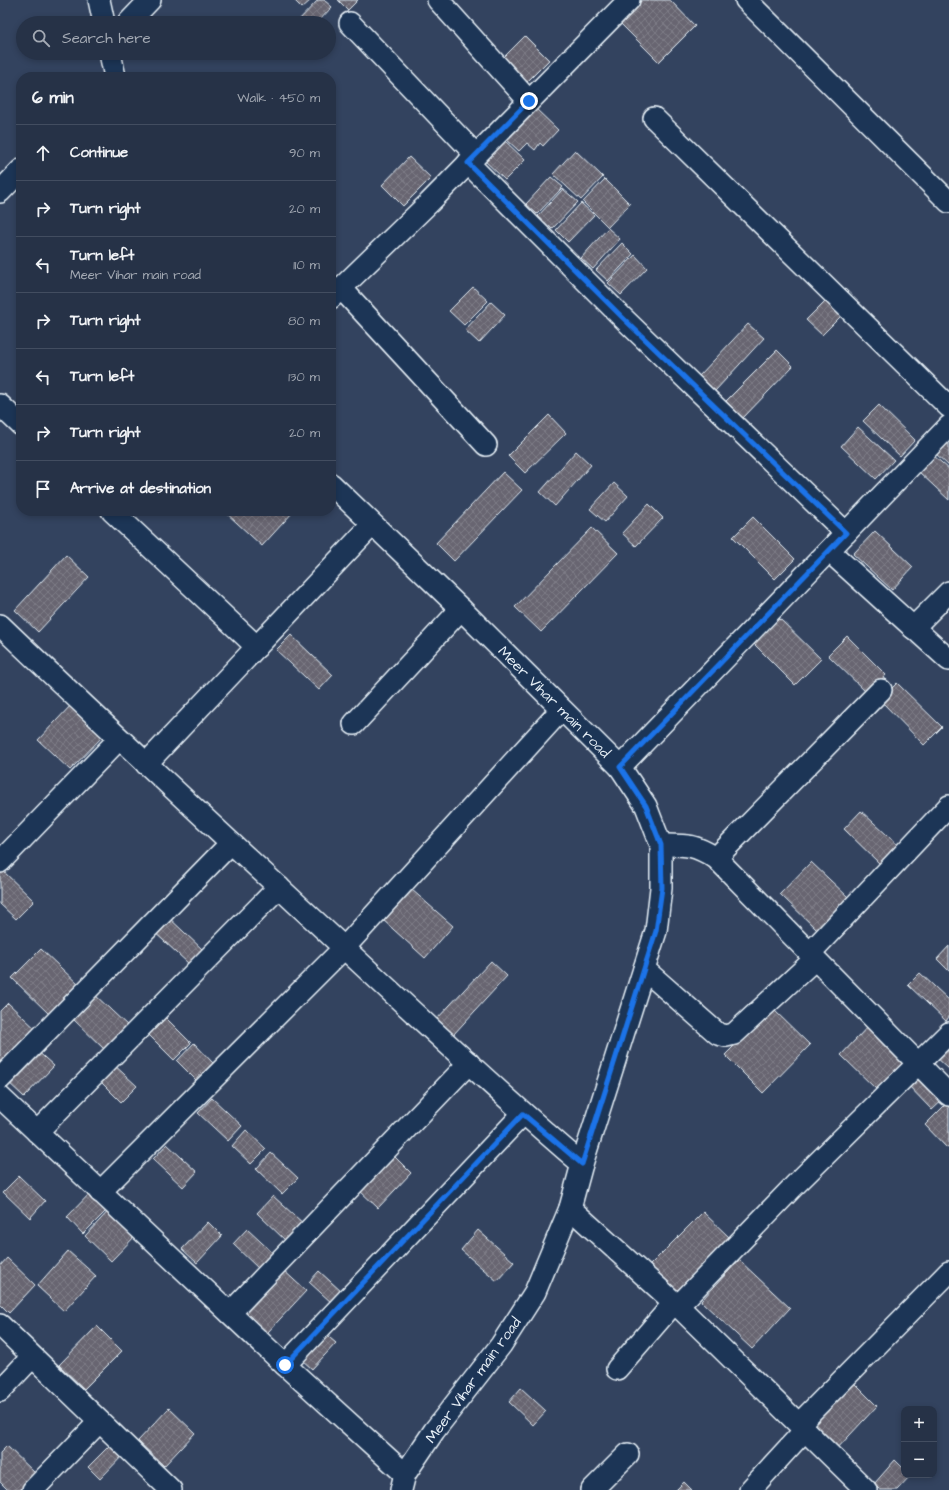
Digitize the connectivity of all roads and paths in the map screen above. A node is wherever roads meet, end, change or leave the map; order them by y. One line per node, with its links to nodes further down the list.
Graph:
1 (99, 0): 6 (street)
2 (150, 0): 7 (street)
3 (438, 0): 11 (street)
4 (746, 0): 16 (street)
5 (618, 4): 11 (street)
6 (102, 16)
7 (135, 16)
8 (350, 23): 13 (street)
9 (111, 60): 10 (street)
10 (113, 72)
11 (529, 101): 13 (street)
12 (654, 118): 18 (street)
13 (472, 159): 17 (street); 24 (street)
14 (16, 175): 15 (street)
15 (0, 192)
16 (949, 202)
17 (336, 293): 20 (street)
18 (949, 408)
19 (949, 426): 24 (street)
20 (486, 445)
21 (336, 489): 23 (street, Meer Vihar main road)
22 (117, 516): 30 (street)
23 (372, 525): 27 (street, Meer Vihar main road); 30 (street)
24 (846, 533): 25 (street)
25 (829, 551): 29 (street); 37 (street)
26 (949, 592): 29 (street)
27 (461, 609): 33 (street, Meer Vihar main road); 34 (street)
28 (1, 628): 35 (street)
29 (913, 628): 31 (street)
30 (257, 647): 36 (street)
31 (949, 660)
32 (881, 690): 41 (street)
33 (560, 710): 37 (street, Meer Vihar main road); 44 (street)
34 (354, 724)
35 (119, 739): 36 (street); 42 (street)
36 (146, 764): 39 (street)
37 (620, 767): 40 (street, Meer Vihar main road)
38 (949, 806): 45 (street)
39 (232, 843): 43 (street); 50 (street)
40 (661, 845): 41 (street); 46 (street, Meer Vihar main road)
41 (716, 858): 45 (street)
42 (0, 862)
43 (279, 887): 44 (street); 54 (street)
44 (344, 948): 48 (street); 56 (street)
45 (812, 956): 46 (street); 49 (street)
46 (644, 970): 55 (street, Meer Vihar main road)
47 (949, 1033): 49 (street)
48 (469, 1064): 53 (street); 60 (street)
49 (918, 1064): 51 (street); 59 (street)
50 (0, 1079)
51 (949, 1095)
52 (0, 1097): 54 (street)
53 (523, 1114): 55 (street); 63 (street)
54 (37, 1132): 56 (street)
55 (582, 1164): 57 (street, Meer Vihar main road)
56 (100, 1192): 60 (street)
57 (570, 1208): 59 (street); 69 (street, Meer Vihar main road)
58 (949, 1272): 67 (street)
59 (676, 1304): 64 (street); 67 (street)
60 (230, 1314): 63 (street)
61 (0, 1325): 62 (street)
62 (32, 1357): 65 (street); 66 (street)
63 (285, 1365): 69 (street)
64 (617, 1369)
65 (0, 1391)
66 (99, 1422): 70 (street); 71 (street)
67 (802, 1427): 73 (street); 74 (street)
68 (628, 1454): 72 (street)
69 (403, 1482)
70 (162, 1487)
71 (33, 1490)
72 (592, 1490)
73 (750, 1490)
74 (866, 1490)

